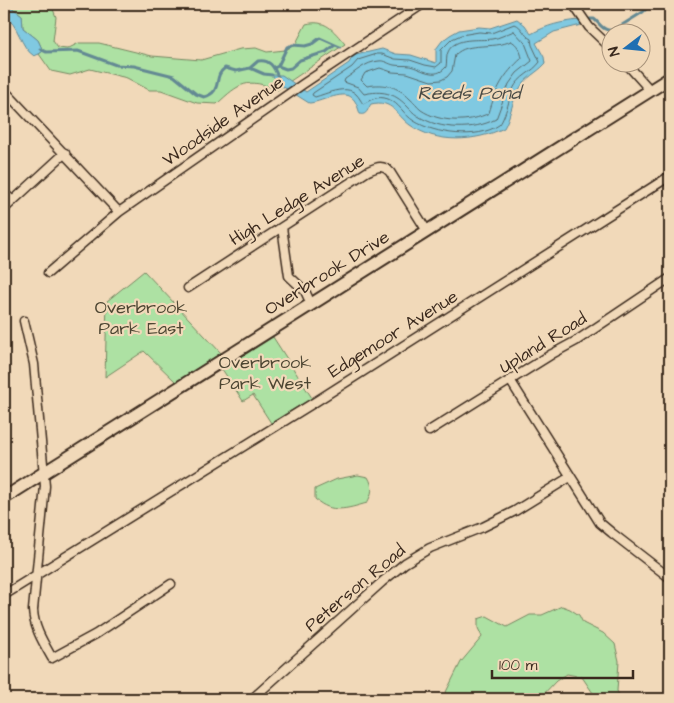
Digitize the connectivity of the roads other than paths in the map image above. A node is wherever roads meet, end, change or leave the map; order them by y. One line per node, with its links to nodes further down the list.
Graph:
1 (423, 4): 13 (street, Woodside Avenue)
2 (573, 4): 3 (street)
3 (602, 39)
4 (634, 72): 7 (street)
5 (670, 78): 7 (street, Overbrook Drive)
6 (4, 90): 8 (street)
7 (650, 90): 15 (street, Overbrook Drive)
8 (66, 153): 11 (street); 13 (street)
9 (670, 176): 26 (street, Edgemoor Avenue)
10 (4, 193): 11 (street)
11 (13, 201): 12 (street)
12 (4, 209)
13 (119, 212): 16 (street, Woodside Avenue)
14 (282, 227): 15 (street, High Ledge Avenue); 18 (street, High Ledge Avenue); 19 (street)
15 (427, 231): 19 (street, Overbrook Drive)
16 (48, 273)
17 (670, 278): 21 (street, Upland Road)
18 (188, 288)
19 (311, 304): 23 (street, Overbrook Drive)
20 (24, 321): 23 (street)
21 (510, 380): 22 (street, Upland Road); 24 (street)
22 (428, 431)
23 (44, 473): 25 (street, Overbrook Drive); 26 (street)
24 (570, 477): 27 (street); 30 (street, Peterson Road)
25 (4, 498)
26 (36, 575): 28 (street); 29 (street, Edgemoor Avenue)
27 (670, 578)
28 (171, 584)
29 (4, 595)
30 (252, 699)

